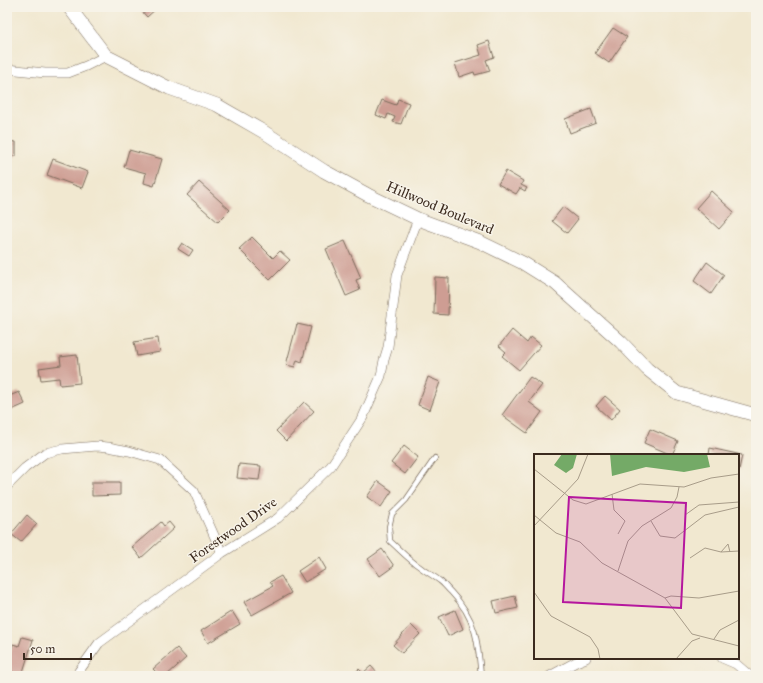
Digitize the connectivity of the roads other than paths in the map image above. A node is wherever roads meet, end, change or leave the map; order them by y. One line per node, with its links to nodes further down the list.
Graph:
1 (69, 7): 2 (street, Hillwood Boulevard)
2 (106, 56): 3 (street); 4 (street, Hillwood Boulevard)
3 (7, 69)
4 (418, 219): 5 (street, Hillwood Boulevard); 8 (street, Forestwood Drive)
5 (756, 415)
6 (435, 458): 12 (lane)
7 (7, 486): 8 (street)
8 (222, 553): 11 (street, Forestwood Drive)
9 (584, 659): 13 (street)
10 (724, 659): 14 (street)
11 (77, 676)
12 (481, 676)
13 (550, 676)
14 (750, 676)

